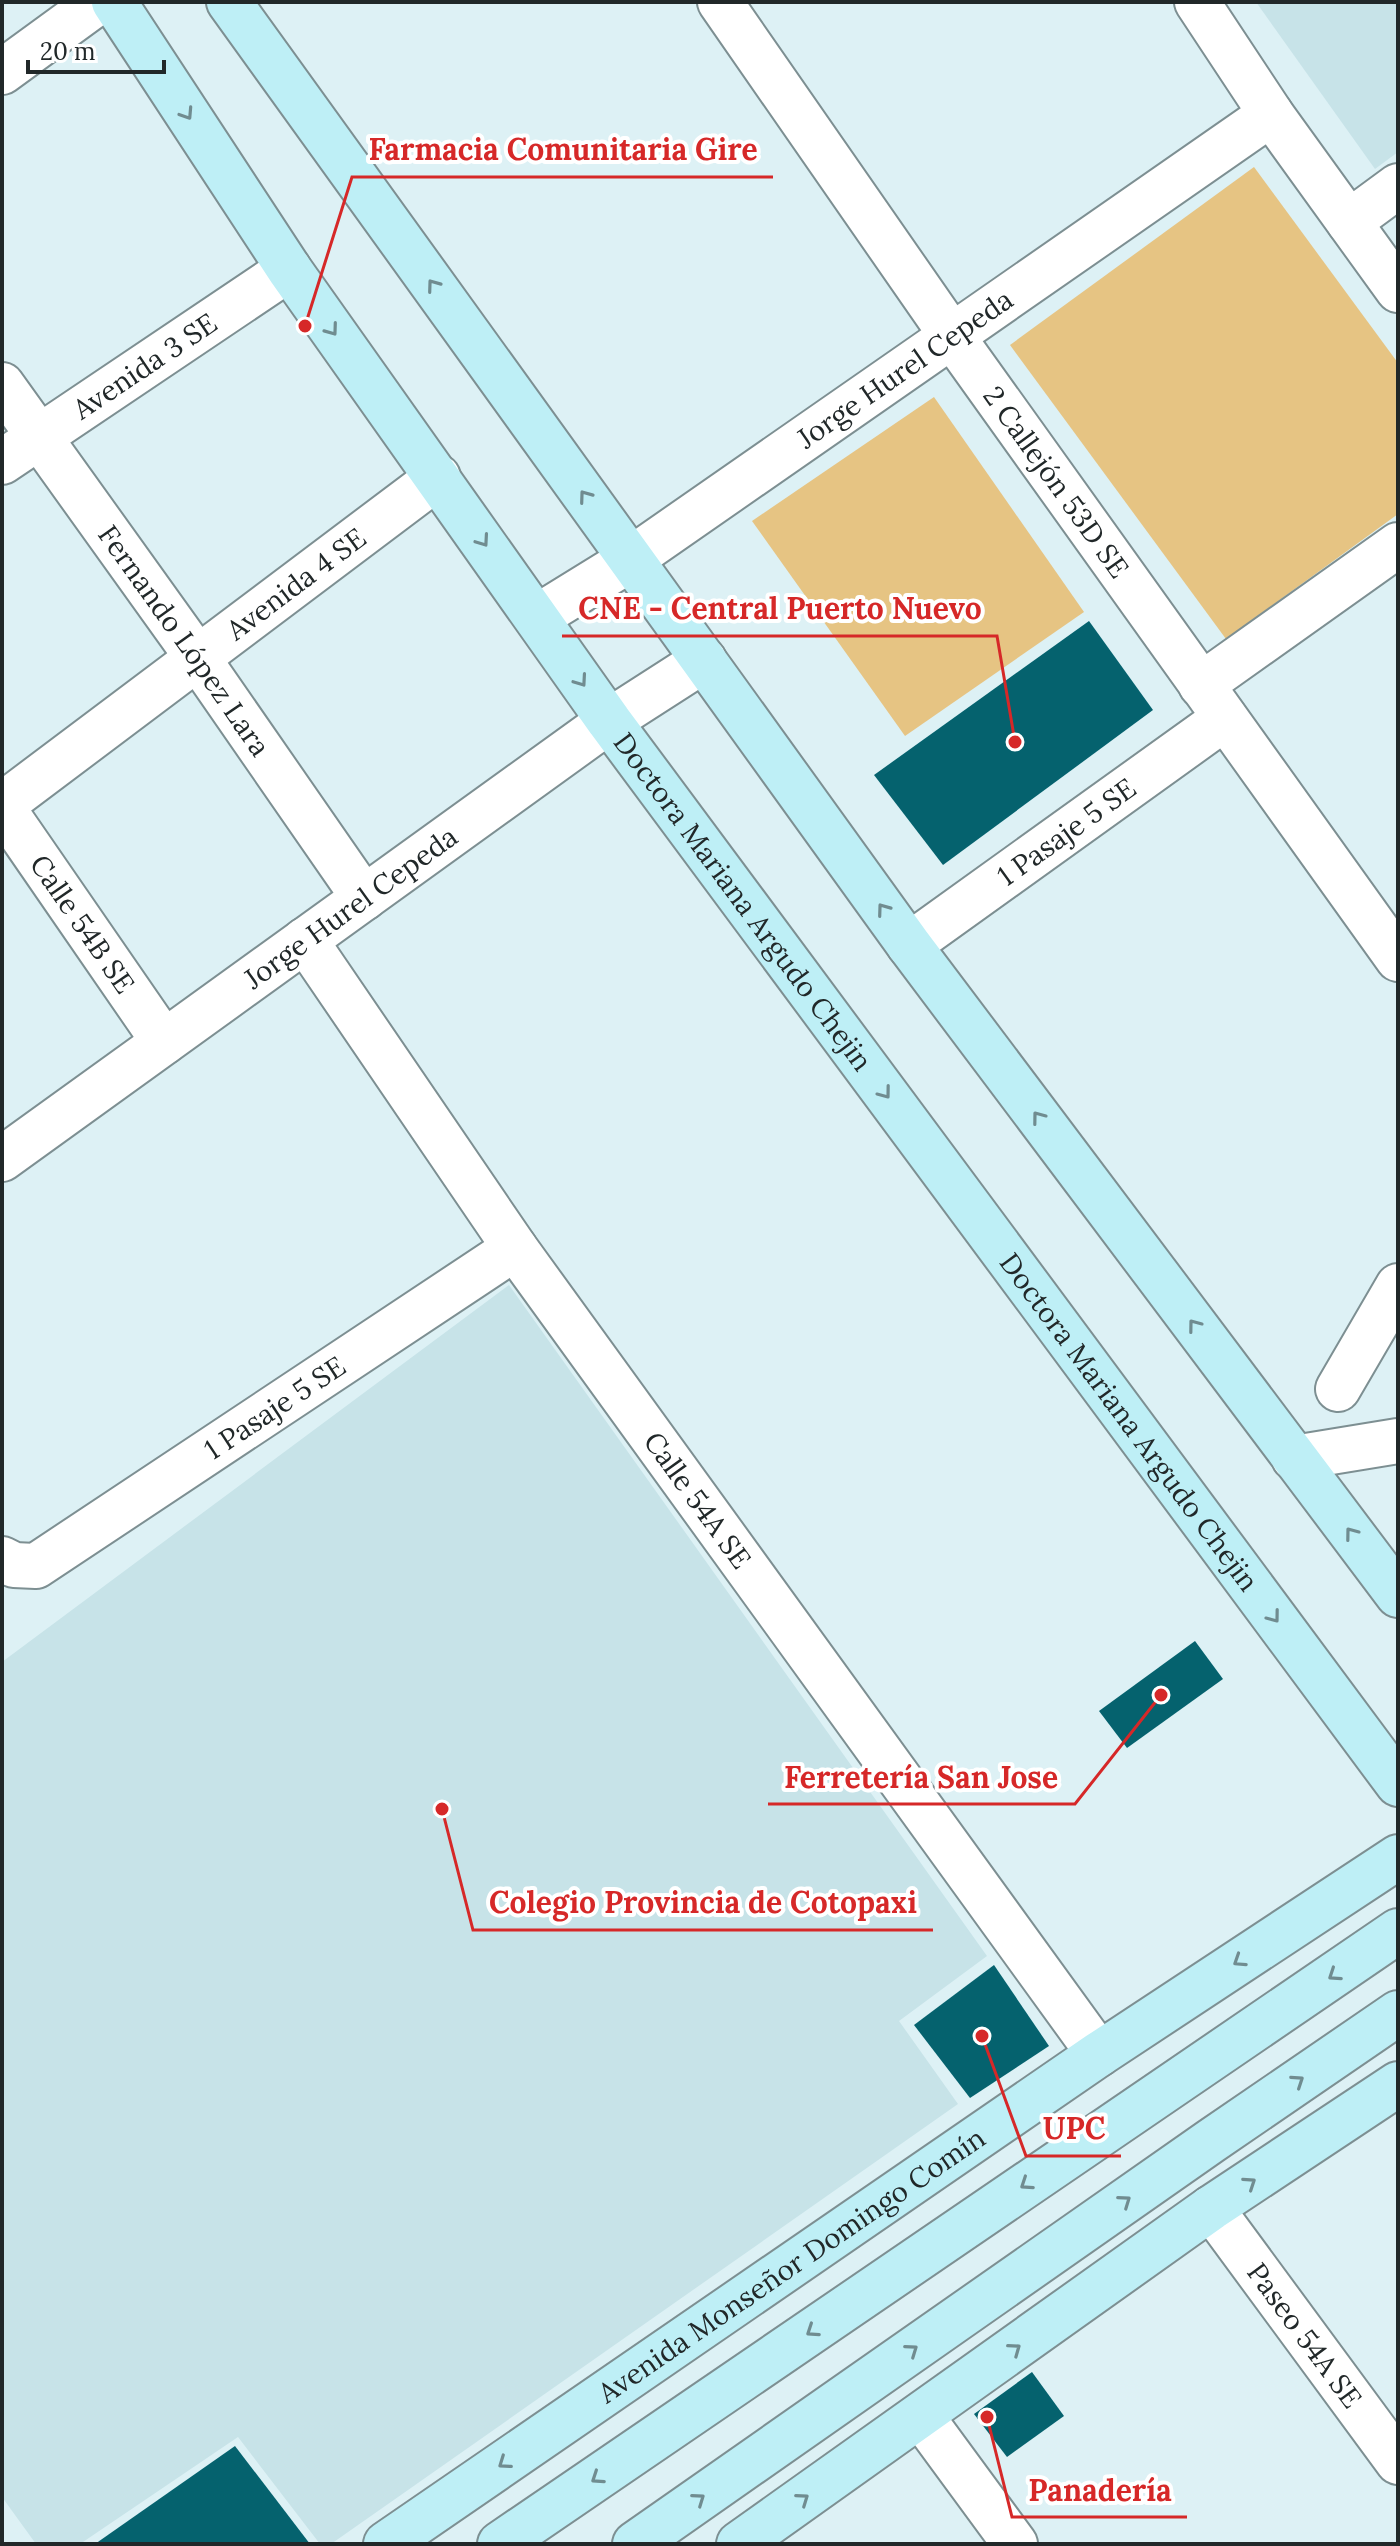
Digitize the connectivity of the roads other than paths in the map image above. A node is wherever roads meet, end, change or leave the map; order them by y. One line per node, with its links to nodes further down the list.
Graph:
1 (98, 2): 6 (street)
2 (114, 2): 10 (main road, Doctora Mariana Argudo Chejin, one-way to 10)
3 (229, 2): 18 (main road, one-way to 3)
4 (720, 2): 12 (street, 2 Callejón 53D SE)
5 (1197, 2): 7 (street)
6 (2, 72)
7 (1271, 114): 9 (street); 12 (street, Jorge Hurel Cepeda)
8 (1398, 186): 9 (street)
9 (1349, 222): 11 (street)
10 (289, 269): 14 (street, Avenida 3 SE); 16 (main road, Doctora Mariana Argudo Chejin, one-way to 16)
11 (1398, 290)
12 (952, 336): 18 (street, Jorge Hurel Cepeda); 22 (street, 2 Callejón 53D SE)
13 (2, 385): 14 (street, Fernando López Lara)
14 (38, 436): 15 (street, Avenida 3 SE); 20 (street, Fernando López Lara)
15 (2, 462)
16 (438, 477): 19 (main road, Doctora Mariana Argudo Chejin, one-way to 19); 20 (street, Avenida 4 SE)
17 (1398, 545): 22 (street, 1 Pasaje 5 SE)
18 (631, 559): 19 (street, Jorge Hurel Cepeda); 21 (main road)
19 (537, 617): 23 (main road, Doctora Mariana Argudo Chejin, one-way to 23)
20 (197, 657): 24 (street, Avenida 4 SE); 25 (street, Fernando López Lara)
21 (704, 660): 23 (street, Jorge Hurel Cepeda); 27 (main road, one-way to 21)
22 (1213, 702): 27 (street, 1 Pasaje 5 SE); 28 (street, 2 Callejón 53D SE)
23 (609, 721): 25 (street, Jorge Hurel Cepeda); 38 (main road, Doctora Mariana Argudo Chejin, one-way to 38)
24 (2, 806): 29 (street, Calle 54B SE)
25 (364, 898): 26 (street, Jorge Hurel Cepeda)
26 (305, 940): 29 (street, Jorge Hurel Cepeda); 31 (street, Calle 54A SE)
27 (909, 945): 35 (main road, one-way to 27)
28 (1398, 959)
29 (164, 1042): 30 (street, Jorge Hurel Cepeda)
30 (2, 1159)
31 (515, 1248): 36 (street, 1 Pasaje 5 SE); 42 (street, Calle 54A SE)
32 (1398, 1286): 33 (street)
33 (1338, 1389)
34 (1398, 1441): 35 (street)
35 (1294, 1458): 37 (main road, one-way to 35)
36 (19, 1563)
37 (1398, 1595)
38 (1398, 1784)
39 (1398, 1857): 42 (main road, Avenida Monseñor Domingo Comín, one-way to 42)
40 (1398, 1931): 48 (main road, one-way to 48)
41 (1398, 2013): 49 (main road, one-way to 41)
42 (1099, 2054): 47 (main road, Avenida Monseñor Domingo Comín, one-way to 47)
43 (1398, 2084): 44 (main road, one-way to 43)
44 (1211, 2208): 45 (main road, one-way to 44); 46 (street, Paseo 54A SE)
45 (921, 2416): 50 (main road, one-way to 45); 51 (street)
46 (1398, 2462)
47 (386, 2544)
48 (500, 2544)
49 (635, 2544)
50 (739, 2544)
51 (1015, 2544)

